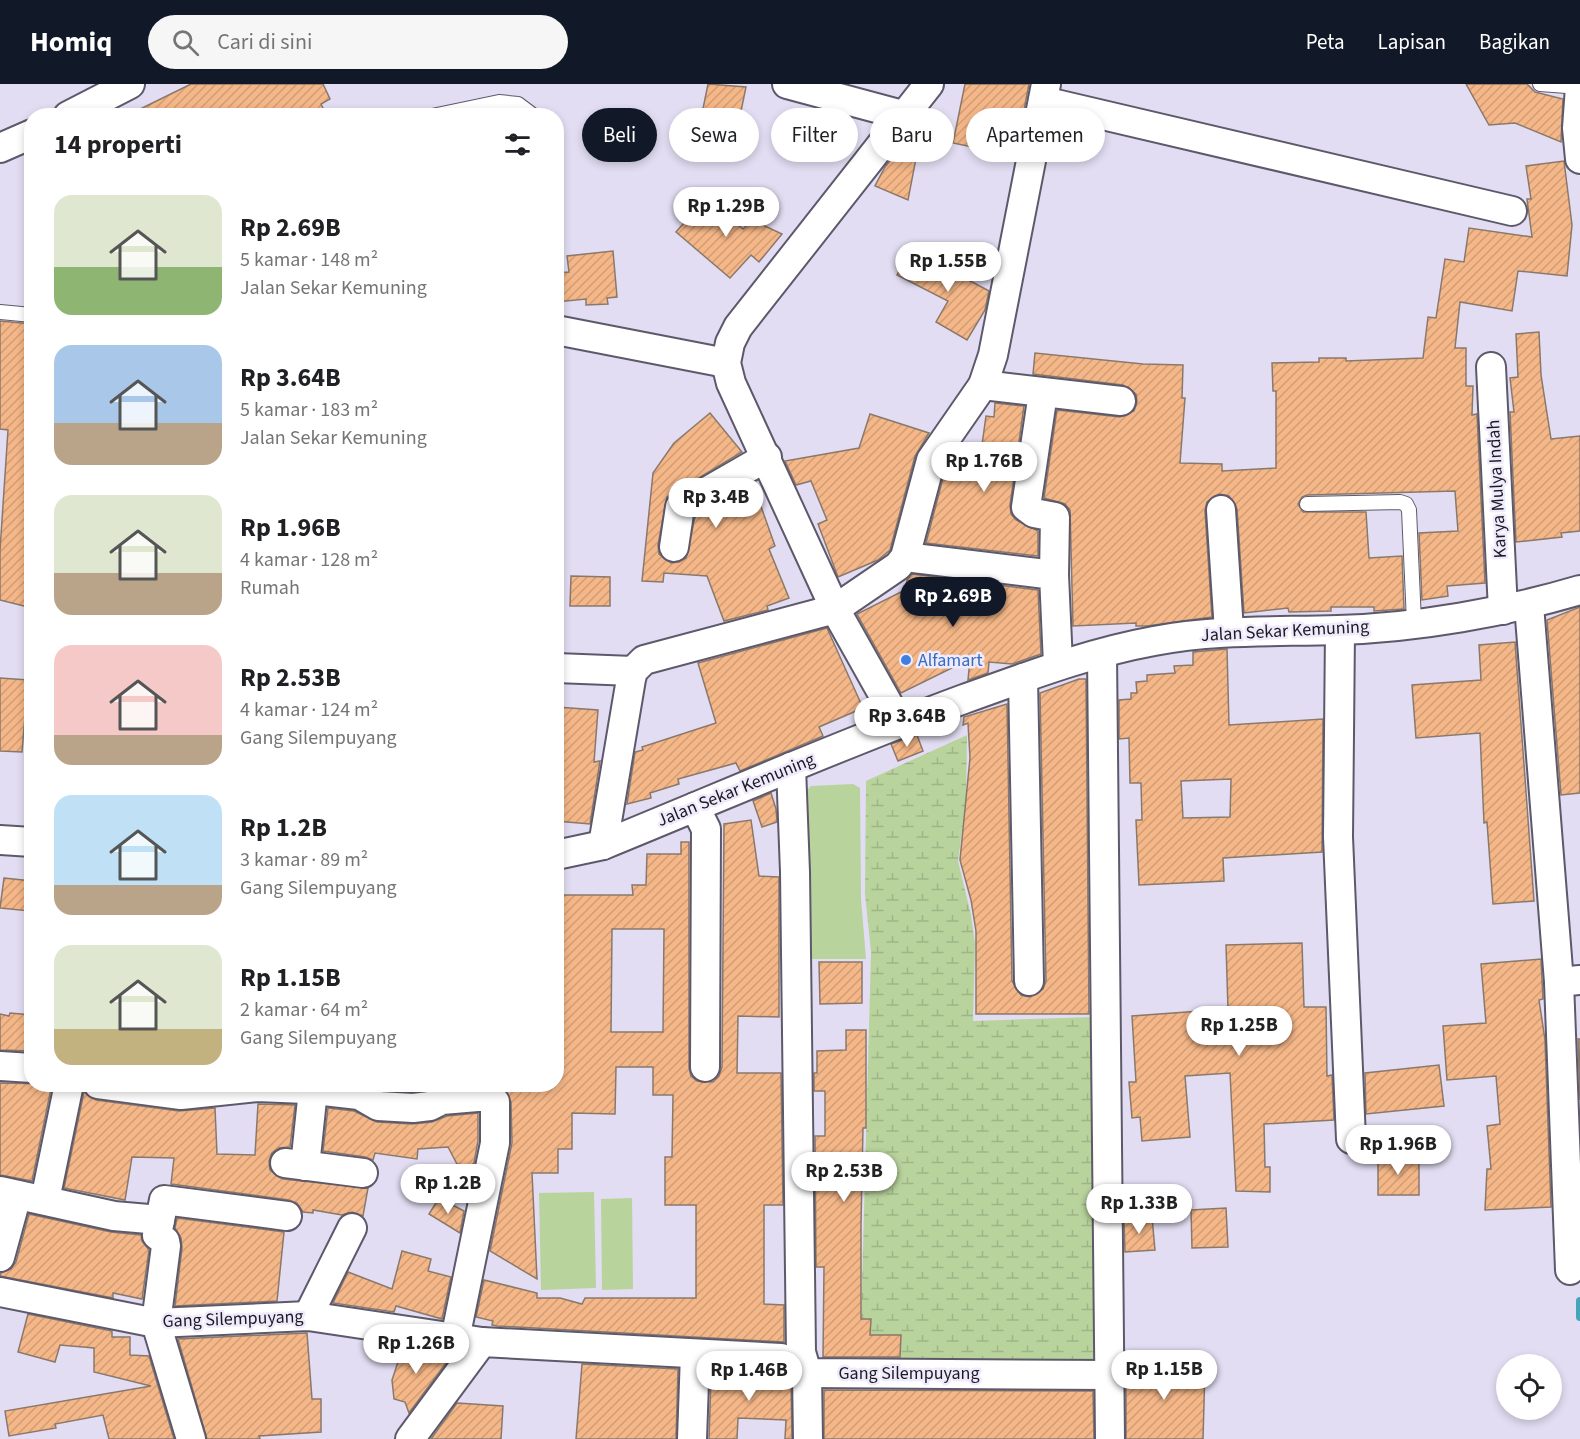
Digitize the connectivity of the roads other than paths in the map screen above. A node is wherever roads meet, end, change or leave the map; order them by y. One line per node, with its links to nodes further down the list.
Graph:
1 (130, 84): 7 (street)
2 (787, 84): 10 (street)
3 (929, 84): 11 (street)
4 (1540, 84): 5 (lane)
5 (1580, 87): 15 (street)
6 (1044, 92): 16 (street); 22 (street)
7 (79, 105)
8 (470, 108): 9 (lane)
9 (523, 108)
10 (876, 108)
11 (912, 108)
12 (24, 138): 13 (street)
13 (0, 148)
14 (870, 159): 20 (street)
15 (1580, 159)
16 (1512, 211)
17 (0, 312): 18 (lane)
18 (24, 314)
19 (564, 332): 20 (street)
20 (726, 363): 25 (street)
21 (1491, 367): 32 (street, Karya Mulya Indah)
22 (983, 385): 23 (street); 29 (street)
23 (1043, 393): 24 (street); 30 (street)
24 (1121, 402)
25 (767, 457): 28 (street); 33 (street)
26 (1307, 504): 34 (lane)
27 (1221, 510): 36 (street)
28 (675, 547)
29 (905, 557): 30 (street); 33 (street)
30 (1054, 575): 38 (street)
31 (1580, 590): 32 (street, Jalan Sekar Kemuning)
32 (1516, 608): 34 (street, Jalan Sekar Kemuning); 50 (street, Karya Mulya Indah)
33 (835, 609): 40 (street); 42 (street)
34 (1414, 622): 35 (street, Jalan Sekar Kemuning)
35 (1340, 630): 36 (street, Jalan Sekar Kemuning); 59 (street)
36 (1229, 631): 37 (street, Jalan Sekar Kemuning)
37 (1102, 654): 38 (street, Jalan Sekar Kemuning); 73 (street)
38 (1058, 664): 41 (street, Jalan Sekar Kemuning)
39 (564, 668): 40 (street)
40 (633, 671): 47 (street)
41 (1023, 678): 42 (street, Jalan Sekar Kemuning); 49 (street)
42 (899, 723): 43 (street, Jalan Sekar Kemuning)
43 (791, 767): 44 (street, Jalan Sekar Kemuning); 72 (street)
44 (695, 807): 47 (street, Jalan Sekar Kemuning); 52 (street)
45 (0, 840): 46 (street)
46 (24, 842)
47 (603, 845): 48 (street, Jalan Sekar Kemuning)
48 (564, 853)
49 (1029, 981)
50 (1570, 981): 66 (street, Karya Mulya Indah)
51 (0, 1066): 53 (street)
52 (705, 1067)
53 (24, 1068)
54 (66, 1092): 61 (street)
55 (158, 1092): 56 (street)
56 (206, 1092)
57 (313, 1092): 60 (street)
58 (331, 1092): 70 (street)
59 (1351, 1139)
60 (363, 1173)
61 (21, 1195): 63 (street); 65 (street)
62 (287, 1216): 63 (street)
63 (160, 1220): 69 (street)
64 (352, 1228): 68 (street)
65 (0, 1257)
66 (1570, 1270)
67 (0, 1292): 69 (street, Gang Silempuyang)
68 (308, 1316): 69 (street, Gang Silempuyang); 70 (street, Gang Silempuyang)
69 (156, 1323): 74 (street)
70 (469, 1340): 71 (street, Gang Silempuyang); 75 (street)
71 (695, 1354): 72 (street, Gang Silempuyang); 76 (street)
72 (807, 1373): 73 (street, Gang Silempuyang); 77 (street)
73 (1109, 1375): 78 (street)
74 (191, 1439)
75 (410, 1439)
76 (692, 1439)
77 (808, 1439)
78 (1110, 1439)

